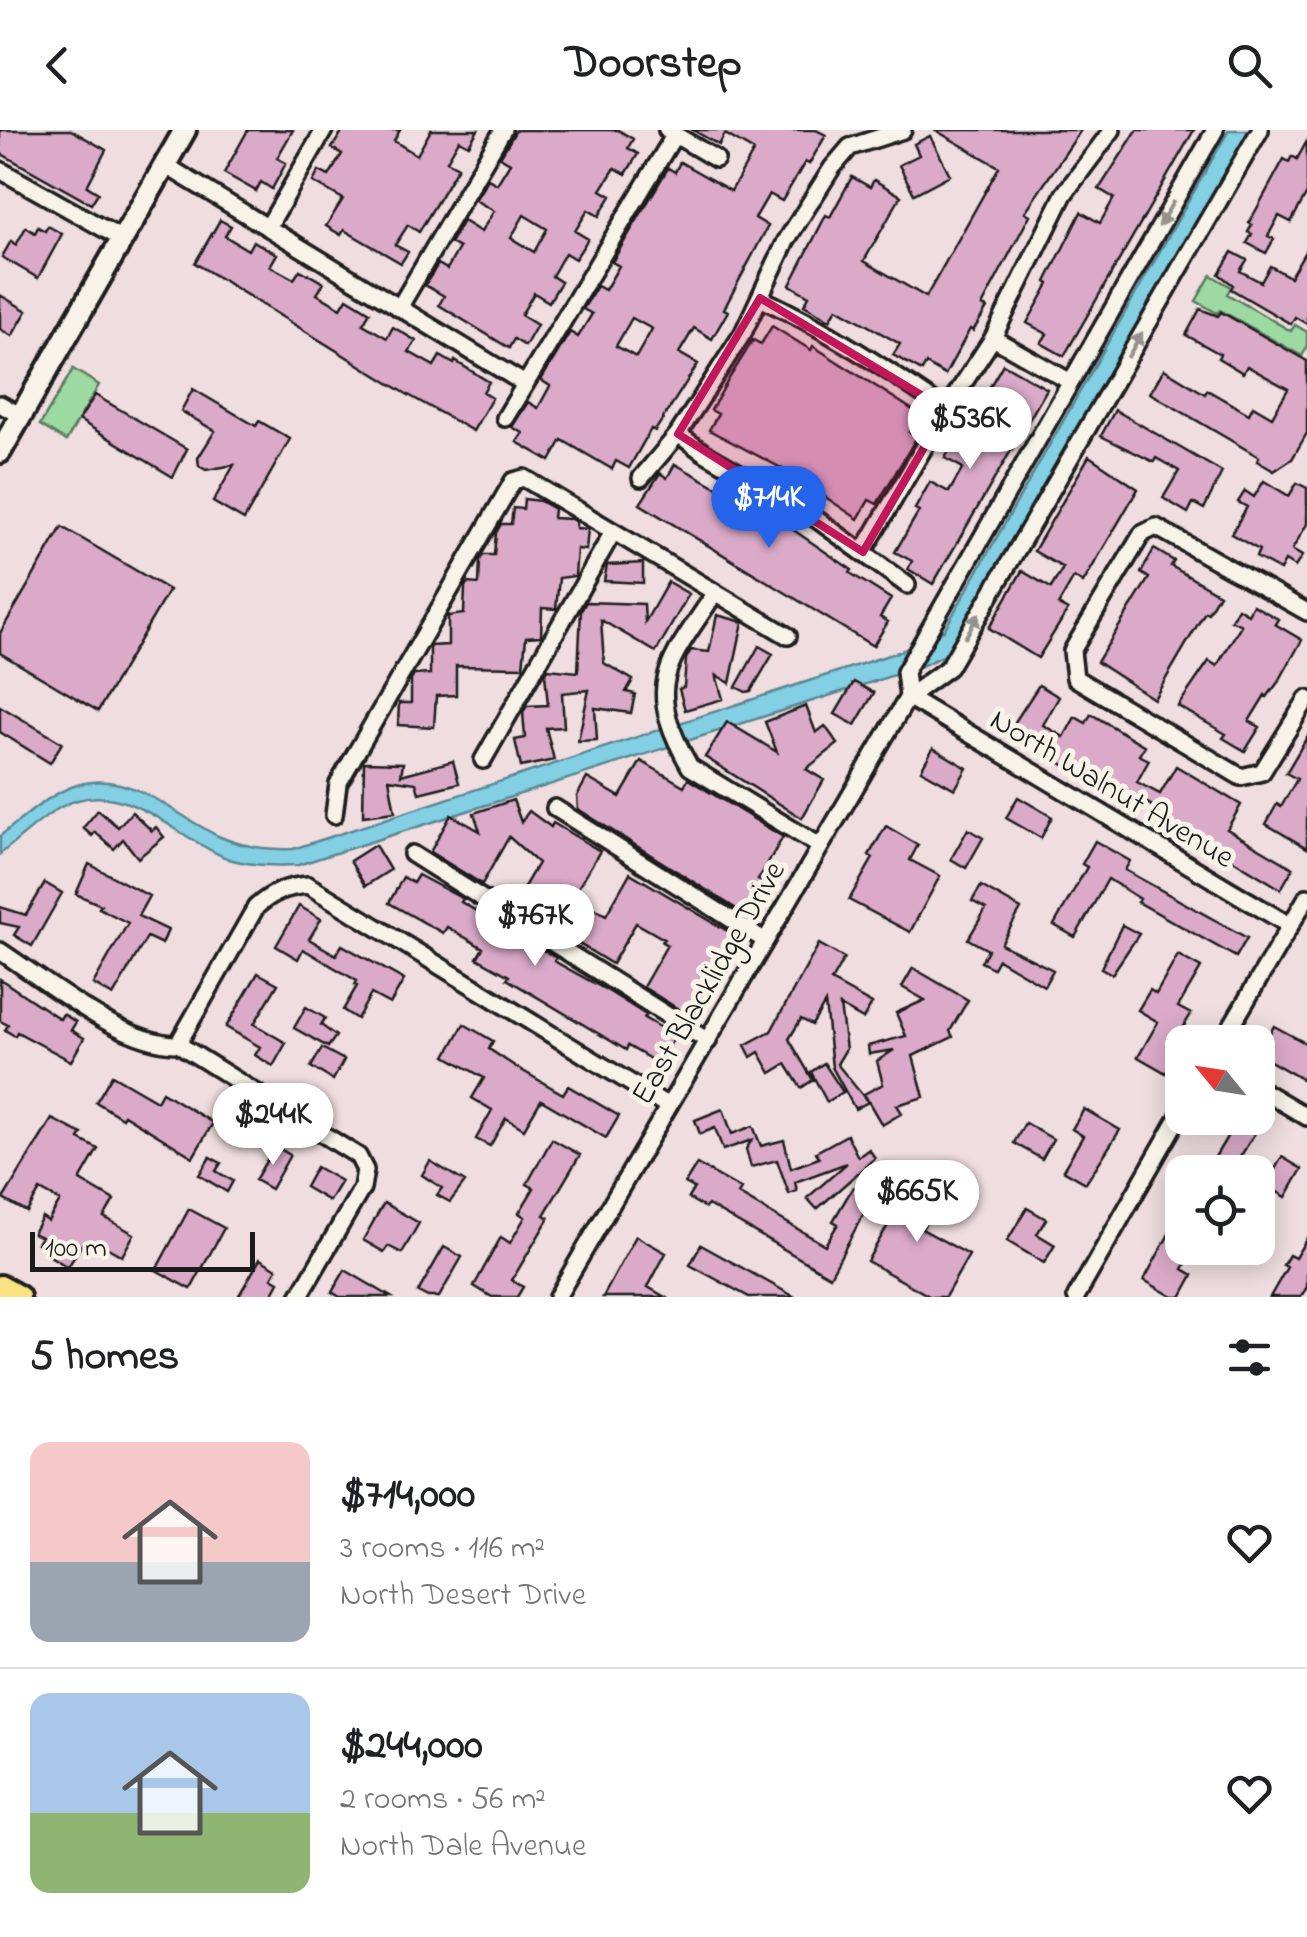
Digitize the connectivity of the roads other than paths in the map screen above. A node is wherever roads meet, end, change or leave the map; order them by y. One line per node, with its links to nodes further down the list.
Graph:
1 (185, 130): 10 (main road)
2 (324, 130): 12 (street)
3 (502, 130): 15 (street)
4 (903, 130): 14 (street)
5 (1112, 130): 16 (street)
6 (1215, 130): 17 (street, one-way to 17)
7 (1260, 130): 32 (street, East Blacklidge Drive, one-way to 7)
8 (671, 132): 9 (street); 18 (street)
9 (716, 159)
10 (165, 164): 12 (street); 13 (main road)
11 (0, 170): 13 (street)
12 (268, 227): 15 (street)
13 (122, 239): 21 (main road)
14 (760, 298): 20 (street); 23 (street)
15 (399, 308): 18 (street)
16 (993, 338): 17 (street); 20 (street)
17 (1070, 381): 32 (street)
18 (525, 384): 22 (street)
19 (0, 404): 21 (street)
20 (946, 410): 27 (street)
21 (21, 416): 24 (main road)
22 (505, 418)
23 (678, 434): 25 (street); 27 (street)
24 (0, 452)
25 (641, 478)
26 (612, 532): 29 (street); 35 (street); 37 (street)
27 (863, 552): 28 (street)
28 (907, 585)
29 (715, 593): 31 (street); 38 (street)
30 (1307, 612): 34 (street)
31 (788, 636)
32 (908, 696): 38 (street, East Blacklidge Drive); 41 (street, North Walnut Avenue)
33 (1307, 700): 34 (street)
34 (1302, 722)
35 (483, 760)
36 (556, 808): 42 (street)
37 (334, 815)
38 (818, 846): 42 (street, East Blacklidge Drive)
39 (412, 854): 45 (street)
40 (1307, 896): 41 (street)
41 (1289, 924): 44 (street)
42 (764, 940): 45 (street, East Blacklidge Drive)
43 (0, 951): 46 (street)
44 (1232, 1025)
45 (708, 1041): 48 (street, East Blacklidge Drive)
46 (178, 1044): 48 (street); 53 (street)
47 (1275, 1098): 49 (street)
48 (668, 1106): 54 (street, East Blacklidge Drive)
49 (1307, 1117)
50 (1168, 1135): 55 (street)
51 (0, 1287): 52 (main road)
52 (18, 1297)
53 (300, 1297)
54 (557, 1297)
55 (1076, 1297)

